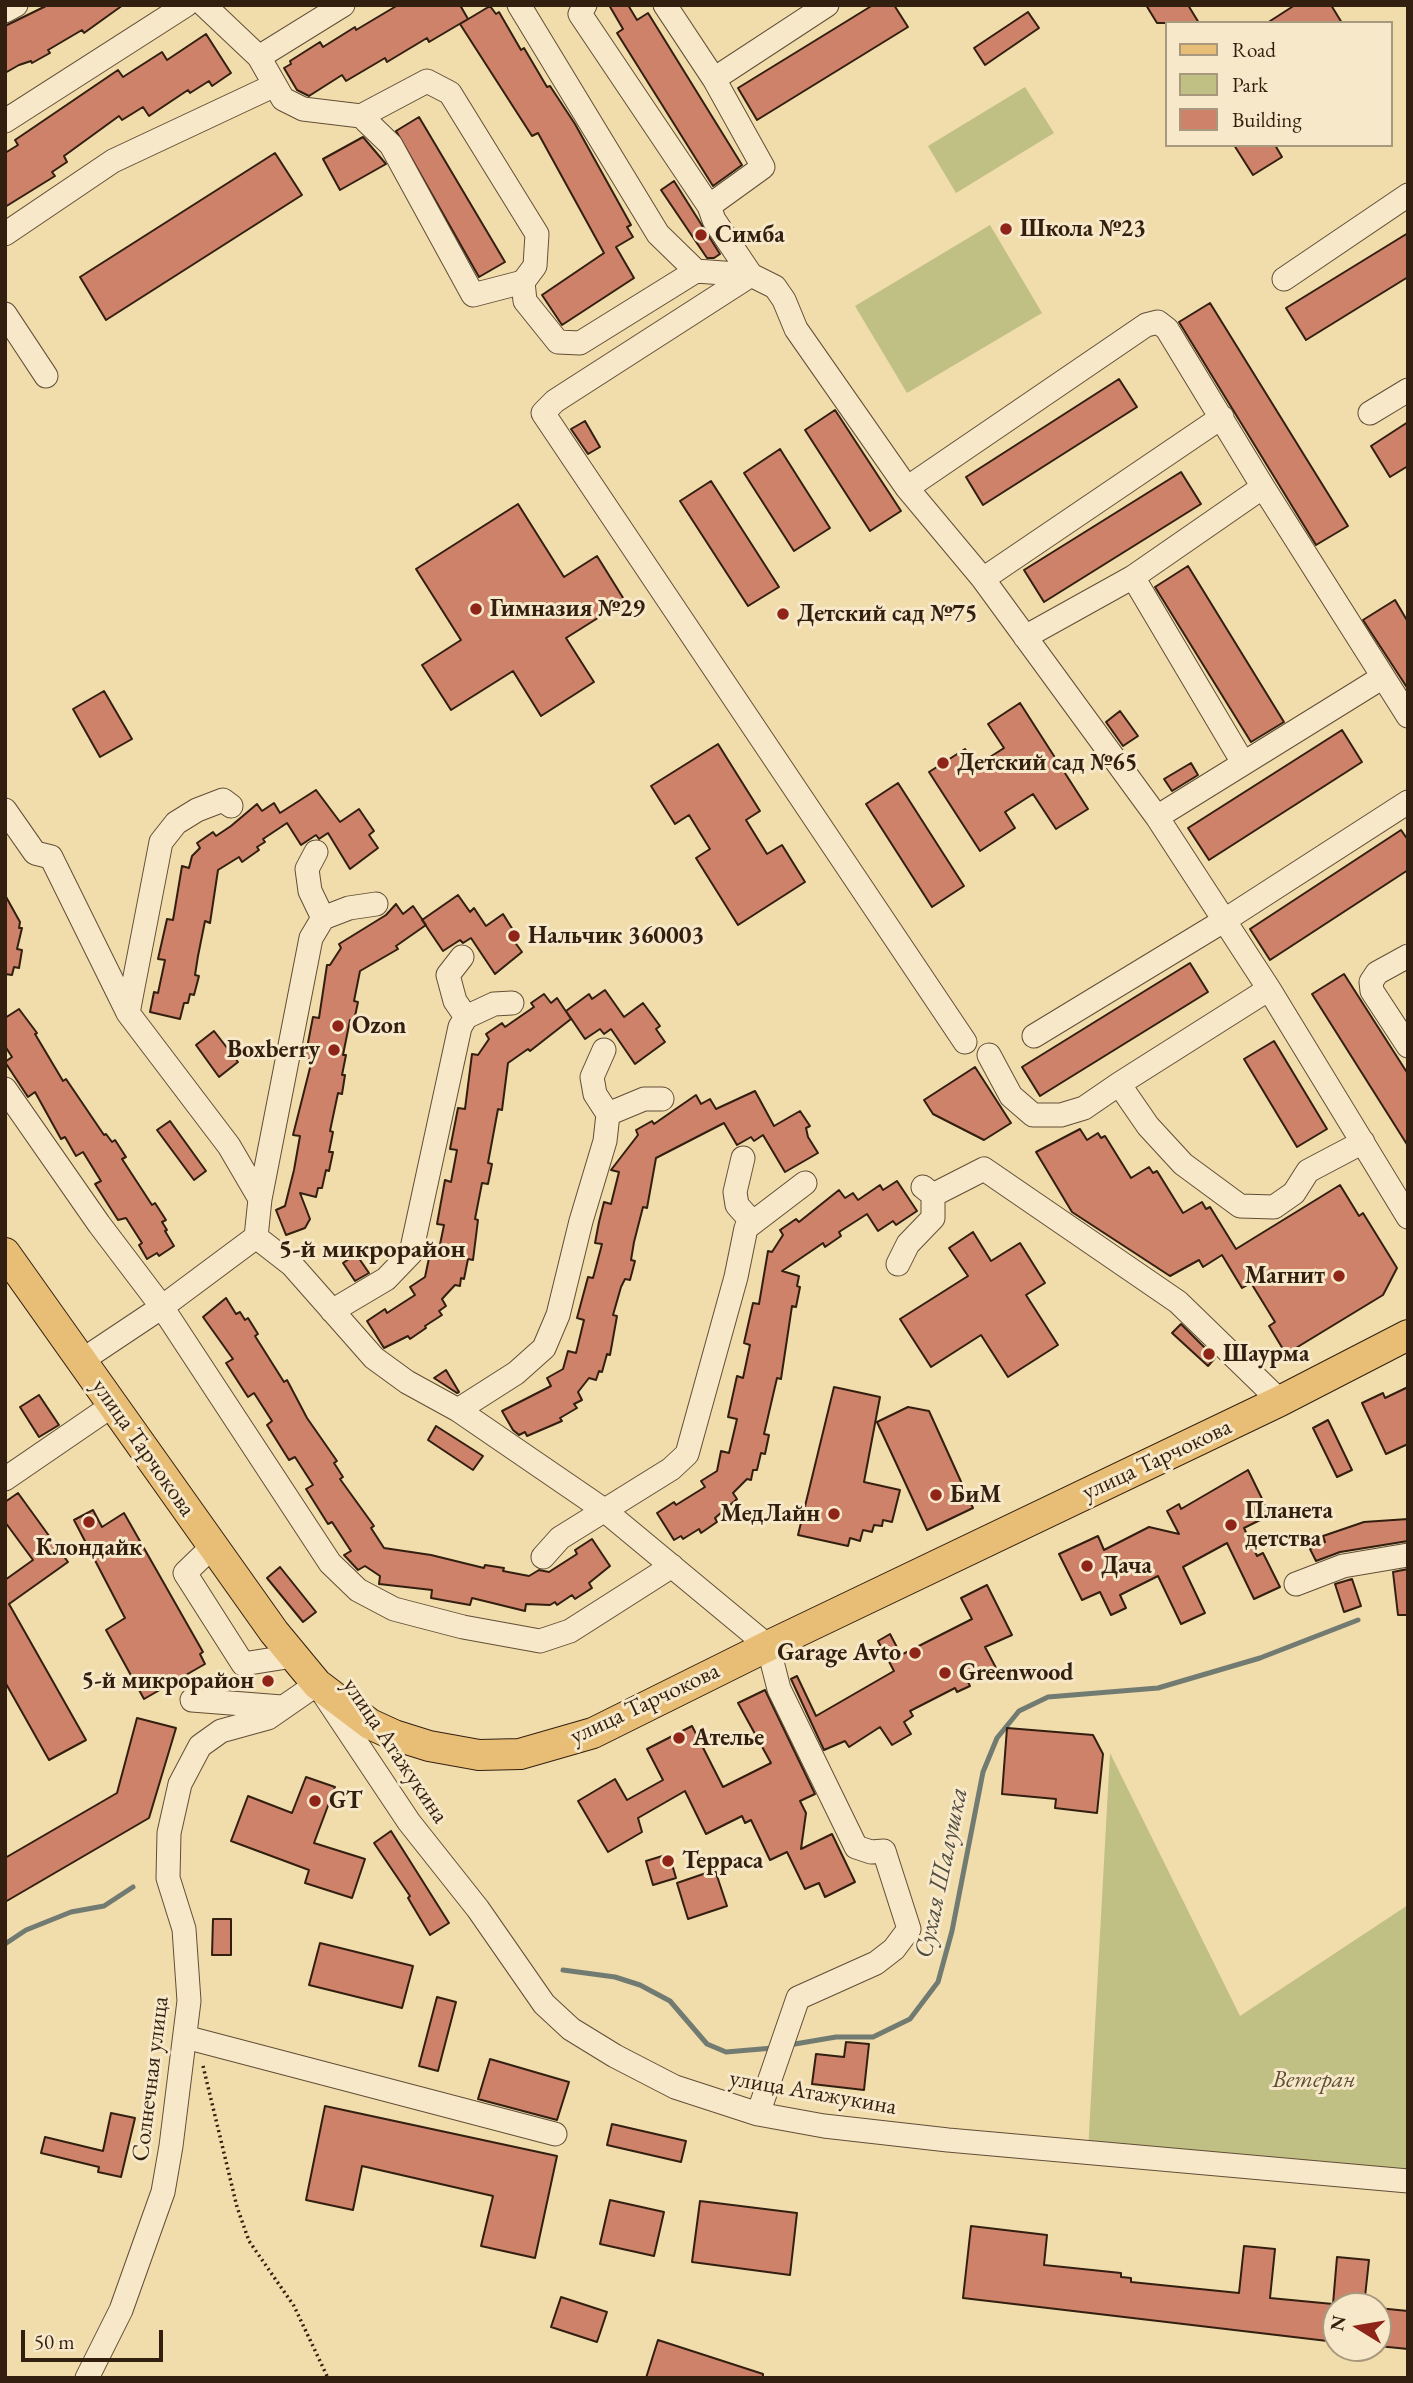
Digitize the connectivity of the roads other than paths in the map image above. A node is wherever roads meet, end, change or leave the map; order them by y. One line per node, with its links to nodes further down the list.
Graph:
1 (16, 5): 9 (street)
2 (187, 5): 14 (street)
3 (204, 5): 10 (street)
4 (342, 5): 10 (street)
5 (519, 5): 18 (street)
6 (585, 5): 16 (street)
7 (665, 5): 11 (street)
8 (827, 5): 11 (street)
9 (5, 12)
10 (259, 57): 12 (street)
11 (714, 79): 16 (street)
12 (275, 85): 13 (street); 17 (street)
13 (360, 116): 21 (street); 21 (street)
14 (5, 121)
15 (1408, 195): 20 (street)
16 (709, 206): 19 (street)
17 (5, 234)
18 (696, 271): 19 (street); 21 (street)
19 (751, 275): 28 (street); 50 (street)
20 (1284, 279)
21 (523, 282)
22 (5, 314): 23 (street)
23 (46, 376)
24 (1408, 390): 25 (street)
25 (1370, 413)
26 (1222, 417): 27 (street); 28 (street); 30 (street)
27 (1263, 487): 29 (street); 32 (street)
28 (907, 488): 30 (street)
29 (1133, 577): 31 (street); 34 (street)
30 (983, 579): 31 (street)
31 (1025, 637): 38 (street)
32 (1383, 677): 33 (street); 34 (street)
33 (1408, 716)
34 (1242, 761): 38 (street)
35 (1408, 802): 42 (street)
36 (231, 806): 47 (street)
37 (5, 810): 47 (street)
38 (1157, 817): 42 (street)
39 (316, 852): 41 (street)
40 (376, 904): 41 (street)
41 (323, 918): 61 (street)
42 (1225, 919): 45 (street); 49 (street)
43 (1408, 956): 51 (street)
44 (462, 957): 48 (street)
45 (1269, 989): 54 (street); 58 (street)
46 (512, 1003): 48 (street)
47 (128, 1013): 61 (street)
48 (466, 1017): 68 (street)
49 (1034, 1036)
50 (964, 1042)
51 (1408, 1046)
52 (604, 1050): 57 (street)
53 (989, 1055): 54 (street)
54 (1119, 1084): 58 (street)
55 (5, 1089): 67 (street)
56 (662, 1099): 57 (street)
57 (608, 1114): 73 (street)
58 (1363, 1142): 62 (street)
59 (743, 1158): 63 (street)
60 (805, 1183): 63 (street)
61 (260, 1199): 64 (street)
62 (1404, 1203)
63 (753, 1223): 75 (street)
64 (257, 1237): 67 (street); 68 (street)
65 (5, 1253): 70 (main road, улица Тарчокова)
66 (898, 1264): 71 (street)
67 (162, 1307): 70 (street); 79 (street)
68 (332, 1311): 73 (street)
69 (1408, 1335): 71 (main road, улица Тарчокова)
70 (81, 1361): 72 (main road, улица Тарчокова)
71 (1280, 1401): 81 (main road, улица Тарчокова)
72 (113, 1405): 74 (street); 76 (main road, улица Тарчокова)
73 (458, 1410): 75 (street)
74 (5, 1479)
75 (604, 1510): 78 (street); 79 (street)
76 (213, 1546): 82 (main road, улица Тарчокова); 82 (street)
77 (1408, 1555): 80 (street)
78 (543, 1557)
79 (672, 1566): 81 (street)
80 (1296, 1584)
81 (768, 1646): 83 (main road, улица Тарчокова); 87 (street)
82 (293, 1656): 83 (main road, улица Тарчокова)
83 (317, 1684): 85 (street, Солнечная улица); 87 (street, улица Атажукина)
84 (192, 1700): 85 (street)
85 (282, 1707): 86 (street, Солнечная улица)
86 (190, 2038): 88 (street); 90 (street, Солнечная улица)
87 (758, 2114): 89 (street, улица Атажукина)
88 (555, 2134)
89 (1408, 2181)
90 (86, 2378)

